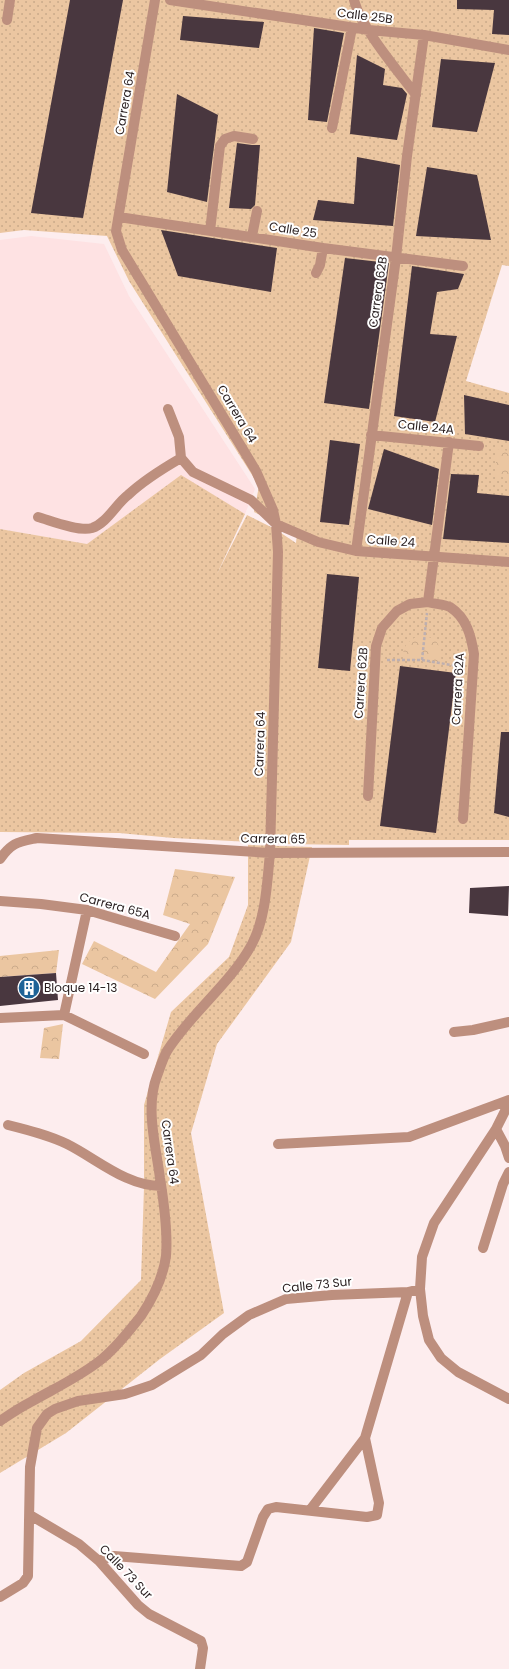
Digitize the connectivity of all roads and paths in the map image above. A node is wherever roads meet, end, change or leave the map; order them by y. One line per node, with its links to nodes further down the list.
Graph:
1 (10, 0): 5 (street)
2 (155, 0): 14 (street, Carrera 64)
3 (170, 0): 6 (street, Calle 25B)
4 (354, 0): 7 (street)
5 (7, 20)
6 (352, 28): 7 (street, Calle 25B); 11 (street)
7 (369, 30): 8 (street, Calle 25B); 10 (street)
8 (424, 35): 9 (street, Calle 25B); 10 (street, Carrera 62B)
9 (509, 50)
10 (416, 95): 18 (street, Carrera 62B)
11 (332, 128)
12 (253, 139): 15 (street)
13 (257, 211): 16 (street)
14 (119, 217): 15 (street, Calle 25); 27 (street, Carrera 64)
15 (210, 231): 16 (street, Calle 25)
16 (252, 236): 17 (street, Calle 25)
17 (323, 248): 18 (street, Calle 25); 20 (street)
18 (396, 258): 19 (street, Calle 25); 22 (street, Carrera 62B)
19 (463, 266)
20 (316, 274)
21 (168, 409): 25 (street)
22 (371, 435): 23 (street, Calle 24A); 28 (street, Carrera 62B)
23 (449, 442): 24 (street, Calle 24A); 29 (street)
24 (479, 446)
25 (181, 458): 26 (street); 27 (street)
26 (38, 518)
27 (276, 524): 28 (street, Calle 24); 39 (street, Carrera 64)
28 (356, 551): 29 (street, Calle 24)
29 (433, 557): 30 (street, Calle 24); 31 (street)
30 (509, 562)
31 (428, 602): 34 (street, Carrera 62B); 35 (street, Carrera 62A)
32 (426, 613): 33 (path)
33 (422, 660): 34 (path); 35 (path)
34 (375, 661): 36 (street, Carrera 62B)
35 (473, 670): 37 (street, Carrera 62A)
36 (368, 796)
37 (463, 819)
38 (509, 852): 39 (street, Carrera 65)
39 (270, 854): 40 (street, Carrera 65); 56 (street, Carrera 64)
40 (0, 859)
41 (0, 902): 42 (street, Carrera 65A)
42 (87, 910): 43 (street, Carrera 65A); 44 (street)
43 (175, 936)
44 (64, 1015): 45 (street); 48 (street)
45 (0, 1018)
46 (509, 1022): 47 (street)
47 (454, 1032)
48 (144, 1054)
49 (509, 1100): 53 (street)
50 (509, 1103): 52 (street)
51 (8, 1125): 56 (street)
52 (496, 1129): 54 (street); 58 (street)
53 (278, 1144)
54 (509, 1158)
55 (509, 1172): 57 (street)
56 (161, 1186): 61 (street, Carrera 64)
57 (484, 1248)
58 (420, 1289): 59 (street, Calle 73 Sur); 60 (street)
59 (408, 1292): 62 (street); 64 (street, Calle 73 Sur)
60 (509, 1399)
61 (0, 1421)
62 (365, 1438): 63 (street); 63 (street)
63 (310, 1510): 65 (street)
64 (30, 1516): 65 (street, Calle 73 Sur); 66 (street, Calle 73 Sur)
65 (99, 1560): 67 (street, Calle 73 Sur)
66 (0, 1597)
67 (200, 1669)

